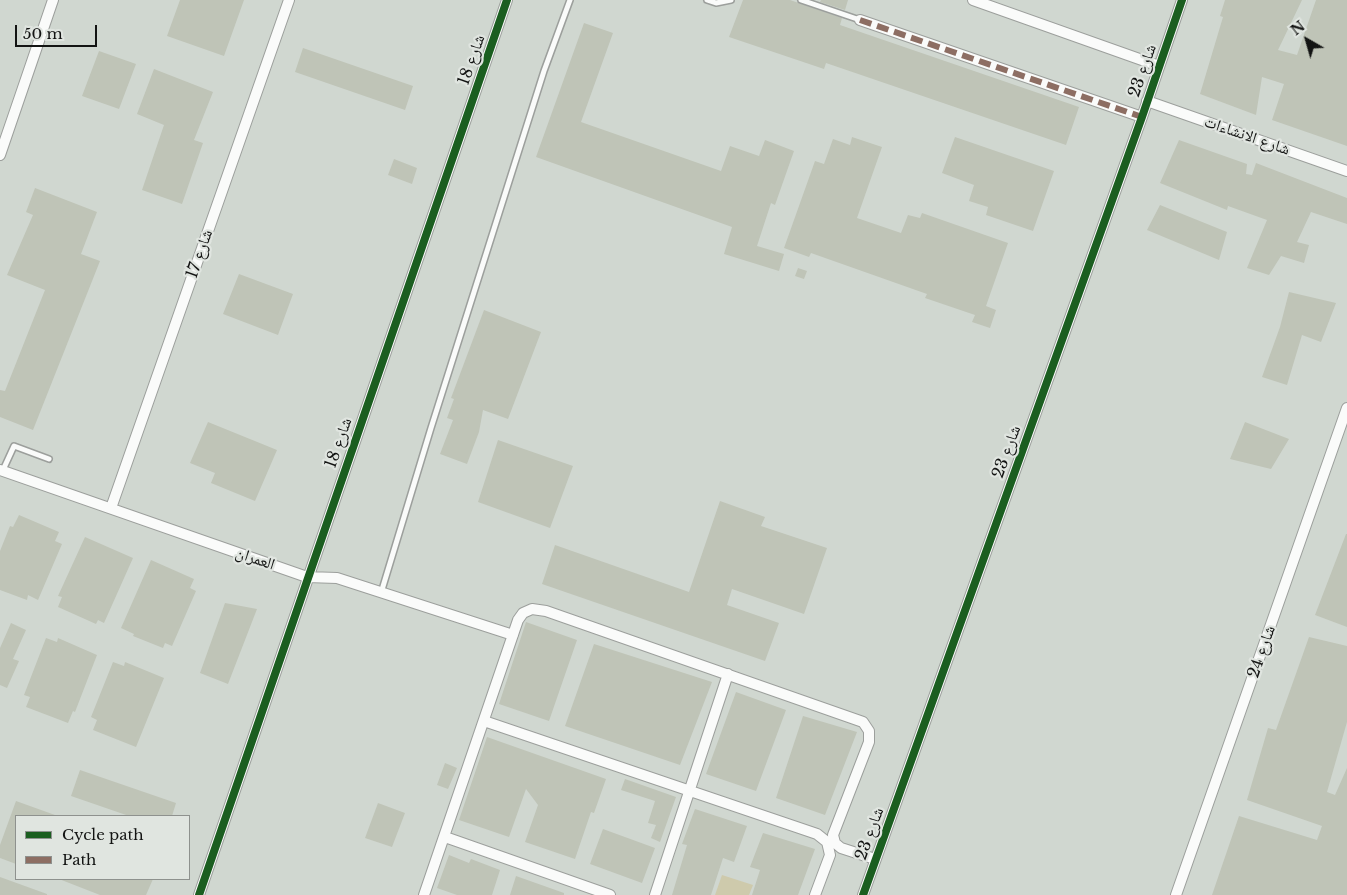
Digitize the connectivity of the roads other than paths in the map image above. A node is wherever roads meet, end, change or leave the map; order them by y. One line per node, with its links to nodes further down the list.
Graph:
1 (53, 0): 14 (street)
2 (289, 0): 19 (street, شارع 17)
3 (507, 0): 20 (street, شارع 18)
4 (570, 0): 21 (lane)
5 (707, 0): 6 (lane)
6 (731, 0)
7 (801, 0): 10 (lane)
8 (973, 0): 11 (street)
9 (1183, 0): 11 (street, شارع 23)
10 (860, 20): 13 (street)
11 (1159, 66): 12 (street, شارع 23)
12 (1147, 102): 13 (street, شارع 23); 15 (street, شارع الانشاءات)
13 (1142, 117): 27 (street, شارع 23)
14 (0, 155)
15 (1347, 171)
16 (1347, 408): 35 (street, شارع 24)
17 (49, 459): 18 (lane)
18 (1, 470): 19 (street, العمران)
19 (111, 508): 20 (street, العمران)
20 (308, 577): 21 (street, العمران); 29 (street, شارع 18)
21 (381, 593): 22 (street, العمران)
22 (513, 635): 23 (street); 24 (street)
23 (728, 674): 25 (street); 27 (street)
24 (484, 721): 25 (street); 26 (street)
25 (690, 790): 32 (street); 33 (street)
26 (445, 837): 28 (street); 30 (street)
27 (875, 859): 34 (street, شارع 23)
28 (585, 891): 31 (street)
29 (199, 895)
30 (424, 895)
31 (610, 895)
32 (655, 895)
33 (815, 895)
34 (863, 895)
35 (1176, 895)

